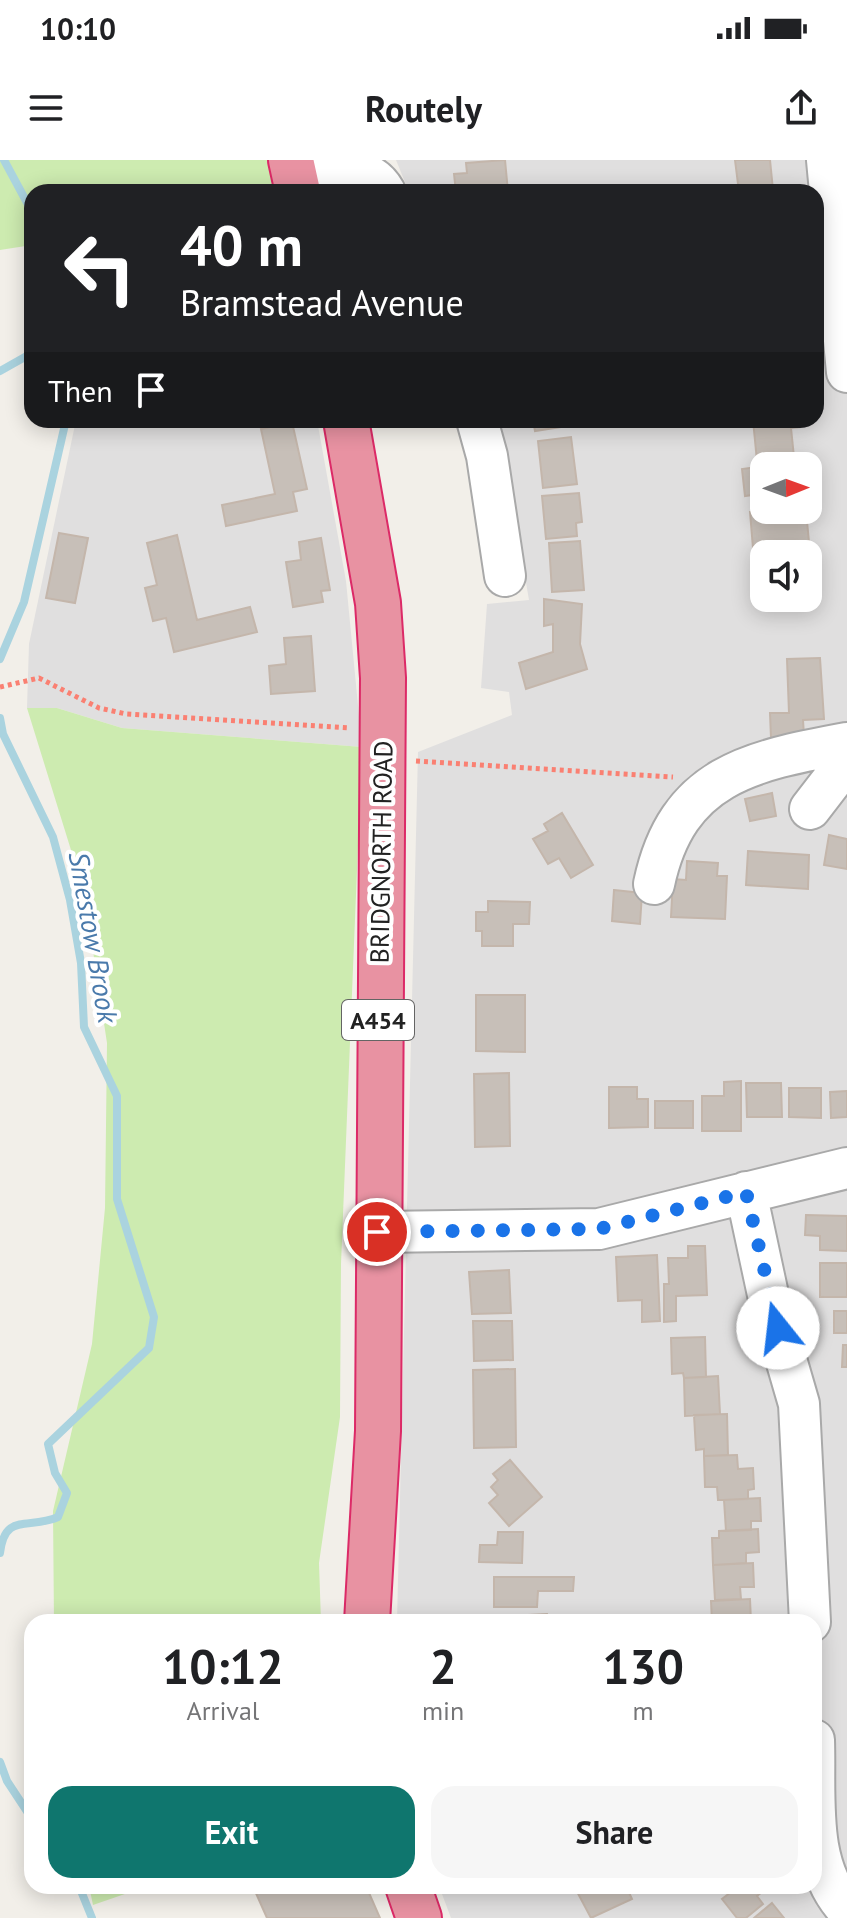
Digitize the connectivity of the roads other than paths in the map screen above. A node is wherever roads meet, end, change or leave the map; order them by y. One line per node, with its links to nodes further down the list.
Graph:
1 (827, 160): 4 (street)
2 (295, 178): 3 (street)
3 (380, 184)
4 (847, 372)
5 (347, 428): 14 (highway, BRIDGNORTH ROAD / A454)
6 (479, 428): 7 (street)
7 (505, 576)
8 (847, 743): 11 (street)
9 (847, 761): 10 (street)
10 (810, 809)
11 (654, 884)
12 (847, 1168): 13 (street)
13 (746, 1192): 14 (street); 16 (street)
14 (377, 1232): 15 (highway, BRIDGNORTH ROAD / A454)
15 (367, 1614)
16 (810, 1614)
17 (822, 1872): 19 (street)
18 (411, 1894): 20 (highway)
19 (847, 1909)
20 (419, 1918)

